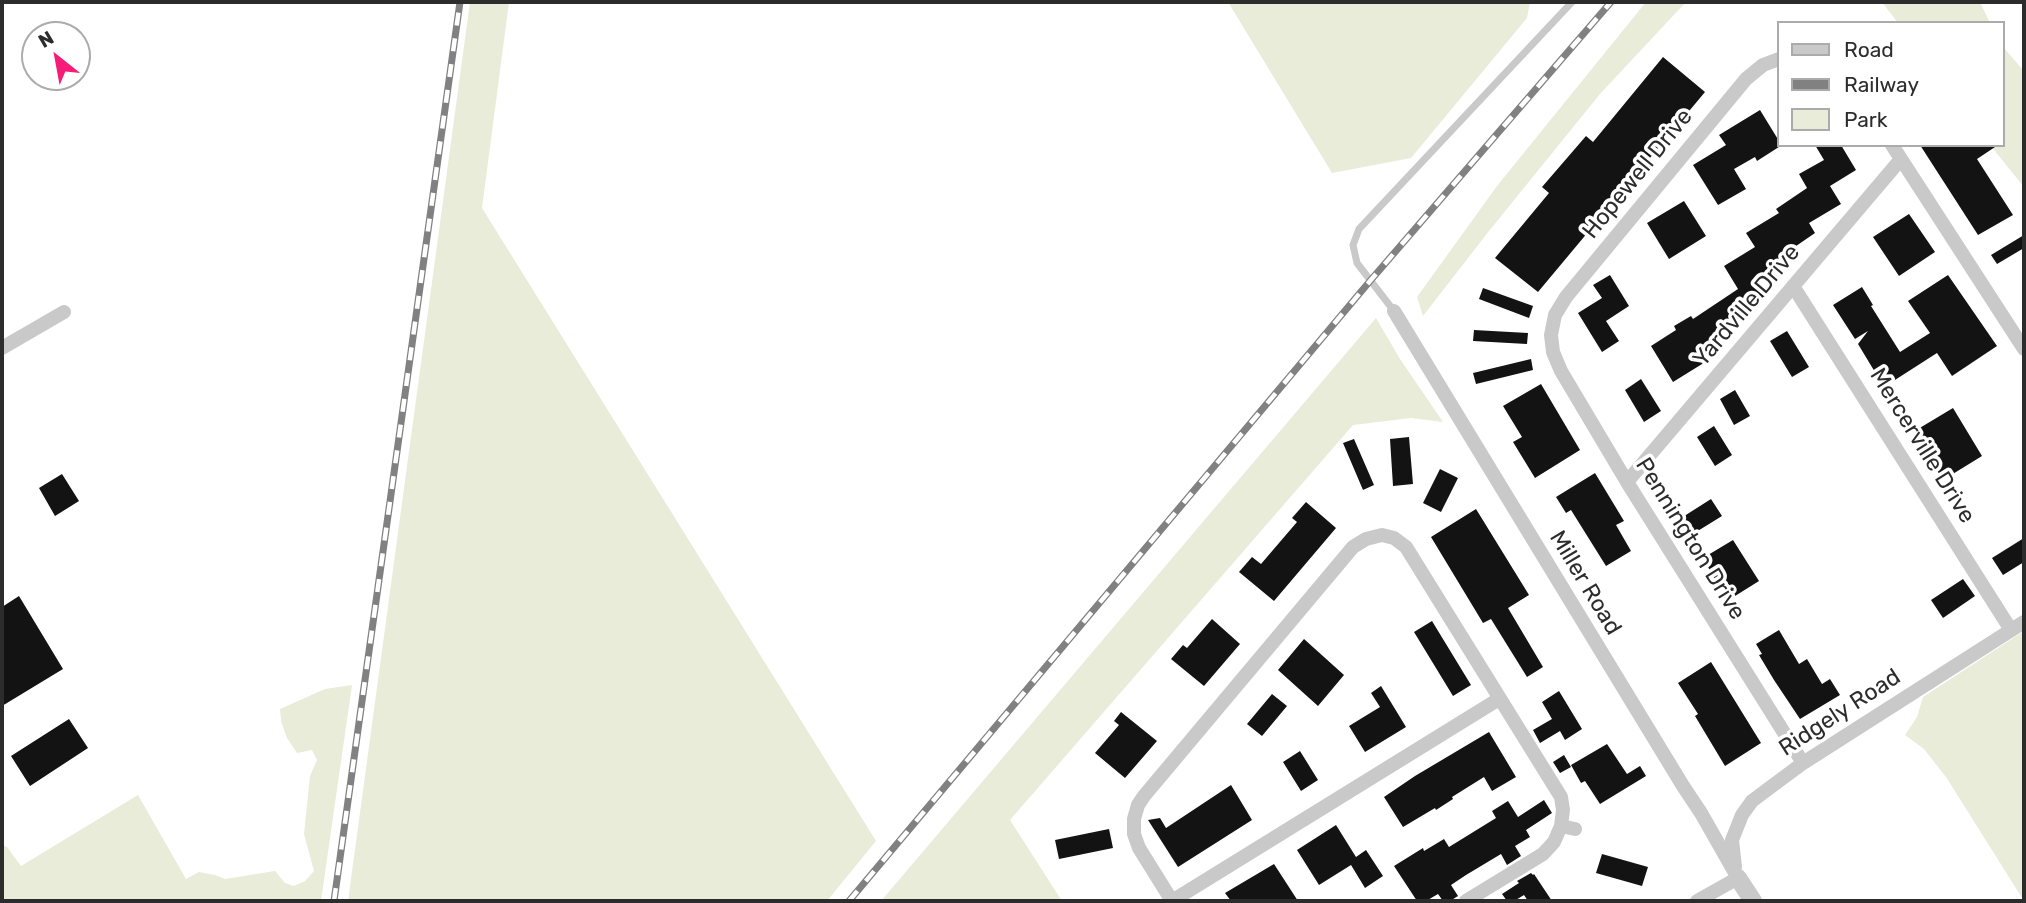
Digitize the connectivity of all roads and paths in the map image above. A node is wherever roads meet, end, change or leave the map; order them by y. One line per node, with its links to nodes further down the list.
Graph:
1 (1572, 2): 6 (lane)
2 (1778, 59): 8 (street, Hopewell Drive)
3 (1893, 147): 4 (street)
4 (1901, 159): 5 (street, Yardville Drive); 10 (street)
5 (1793, 286): 11 (street, Yardville Drive); 13 (street, Mercerville Drive)
6 (1394, 311): 16 (street, Miller Road)
7 (64, 312): 9 (street)
8 (1551, 335): 11 (street, Pennington Drive)
9 (2, 348)
10 (2024, 349)
11 (1627, 482): 15 (street, Pennington Drive)
12 (2024, 622): 13 (street, Ridgely Road)
13 (2011, 630): 15 (street, Ridgely Road)
14 (1499, 699): 14 (street); 17 (street)
15 (1803, 763): 16 (street, Ridgely Road)
16 (1738, 878): 18 (street); 19 (street)
17 (1467, 901)
18 (1697, 901)
19 (1753, 901)

